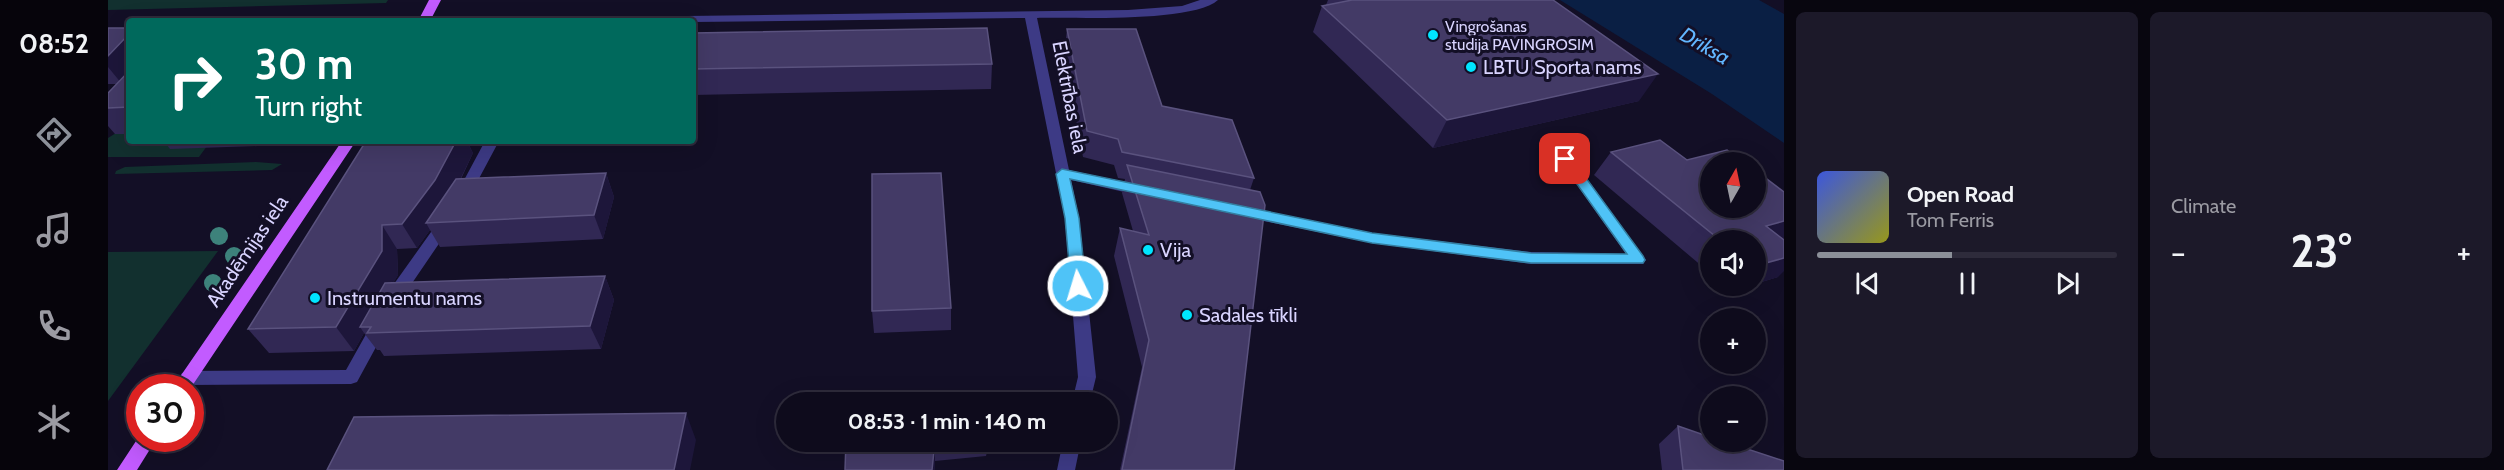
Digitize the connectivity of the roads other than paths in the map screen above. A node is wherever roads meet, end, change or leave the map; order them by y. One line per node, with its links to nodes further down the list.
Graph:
1 (435, 0): 4 (main road)
2 (1212, 0): 3 (street)
3 (1030, 14): 5 (street); 9 (street, Elektrības iela)
4 (426, 18)
5 (696, 19)
6 (347, 144): 14 (main road, Akadēmijas iela)
7 (490, 144): 13 (street)
8 (1565, 159): 11 (street)
9 (1062, 174): 10 (street); 16 (street, Elektrības iela)
10 (1154, 193)
11 (1231, 210)
12 (424, 288): 13 (street)
13 (394, 298): 15 (street)
14 (190, 374)
15 (204, 381)
16 (1083, 392)
17 (138, 452): 19 (main road)
18 (1070, 452): 20 (street)
19 (126, 470)
20 (1066, 470)

